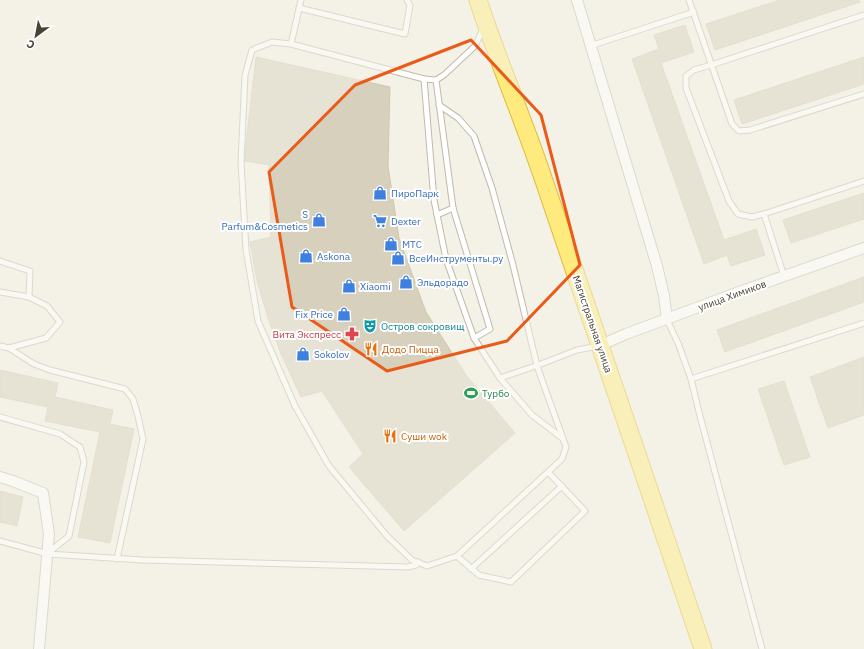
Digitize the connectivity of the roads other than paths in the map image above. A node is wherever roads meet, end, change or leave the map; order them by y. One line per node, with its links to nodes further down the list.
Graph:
1 (301, 0): 6 (lane)
2 (407, 0): 6 (lane)
3 (478, 0): 9 (highway, Магистральная улица)
4 (577, 0): 11 (street)
5 (690, 0): 7 (lane)
6 (299, 8): 10 (lane)
7 (694, 12): 11 (lane); 12 (lane)
8 (864, 15): 12 (lane)
9 (486, 22): 14 (lane); 29 (highway, Магистральная улица)
10 (291, 44): 13 (lane); 44 (lane)
11 (590, 46): 26 (street)
12 (712, 65): 15 (lane); 19 (lane)
13 (424, 79): 14 (lane); 20 (lane)
14 (436, 80): 16 (lane)
15 (864, 94)
16 (439, 105): 18 (lane); 32 (lane)
17 (864, 181): 19 (lane)
18 (453, 208): 20 (lane); 28 (lane)
19 (764, 214): 23 (lane)
20 (437, 215): 28 (lane)
21 (864, 248): 23 (street, улица Химиков)
22 (0, 261): 25 (lane)
23 (784, 276): 26 (street, улица Химиков)
24 (0, 292): 25 (lane)
25 (29, 297): 31 (lane)
26 (667, 320): 29 (street, улица Химиков); 34 (lane)
27 (864, 323): 34 (lane)
28 (474, 338): 33 (lane)
29 (601, 345): 32 (lane); 47 (highway, Магистральная улица)
30 (0, 346): 31 (lane)
31 (9, 348): 43 (lane)
32 (537, 366): 33 (lane); 36 (lane)
33 (500, 378): 36 (lane)
34 (691, 379): 48 (lane)
35 (0, 417): 41 (lane)
36 (563, 439): 37 (lane)
37 (548, 472): 39 (lane); 42 (lane)
38 (0, 478): 41 (street)
39 (562, 486): 45 (lane); 45 (lane)
40 (0, 541): 41 (lane)
41 (48, 554): 43 (lane); 46 (street)
42 (456, 556): 44 (lane); 45 (lane)
43 (117, 559): 44 (lane)
44 (418, 562)
45 (471, 569)
46 (39, 649)
47 (703, 649)
48 (762, 649)

